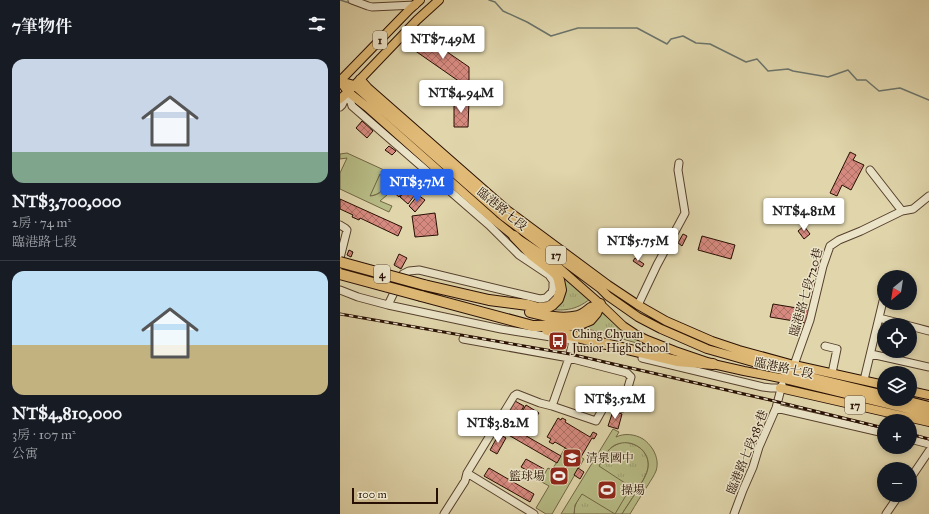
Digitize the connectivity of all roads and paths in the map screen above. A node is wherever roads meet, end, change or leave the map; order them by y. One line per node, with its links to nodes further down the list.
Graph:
1 (352, 0): 4 (street)
2 (439, 0): 7 (main road, 1)
3 (417, 2): 5 (street); 6 (main road, 1)
4 (376, 3): 5 (street)
5 (393, 3)
6 (340, 81): 7 (main road, 臨港路七段 / 17); 8 (main road, 臨港路七段 / 17)
7 (357, 82): 8 (main road, 1); 15 (main road, 臨港路七段 / 17)
8 (348, 92): 9 (main road, 1); 10 (street); 17 (main road, 臨港路七段 / 17); 25 (street)
9 (340, 98)
10 (340, 107)
11 (679, 163): 26 (street)
12 (870, 170): 14 (street)
13 (929, 196): 14 (street, 臨港路七段720巷)
14 (902, 211): 39 (street, 臨港路七段720巷)
15 (505, 213): 22 (main road, 臨港路七段 / 17); 26 (main road, 臨港路七段 / 17)
16 (340, 225): 18 (street)
17 (514, 236): 23 (highway); 24 (main road, 臨港路七段 / 17)
18 (340, 258)
19 (340, 262): 23 (highway, 4, bridge)
20 (340, 274): 29 (highway, 4, bridge)
21 (340, 290): 25 (street)
22 (608, 296): 24 (main road); 42 (main road, 臨港路七段 / 17)
23 (489, 300): 24 (highway)
24 (600, 304): 29 (highway); 38 (main road, 臨港路七段 / 17)
25 (388, 305): 34 (street)
26 (638, 305): 39 (main road, 臨港路七段 / 17)
27 (881, 310): 28 (street)
28 (879, 318)
29 (533, 326): 38 (highway)
30 (877, 327): 36 (street)
31 (917, 327): 32 (street)
32 (929, 331)
33 (463, 339): 37 (street)
34 (573, 340): 37 (street); 45 (street)
35 (825, 346): 41 (street)
36 (871, 354): 40 (street); 43 (street)
37 (569, 358): 50 (street); 50 (street)
38 (713, 364): 42 (main road, 臨港路七段 / 17)
39 (794, 365): 41 (main road, 臨港路七段 / 17); 42 (street, 臨港路七段720巷)
40 (929, 367)
41 (832, 373): 43 (main road, 臨港路七段 / 17)
42 (787, 376): 45 (street, 臨港路七段720巷); 47 (main road, 臨港路七段 / 17); 53 (main road, 臨港路七段 / 17)
43 (864, 380): 44 (main road, 臨港路七段 / 17)
44 (877, 383)
45 (780, 388): 52 (street, 臨港路七段585巷); 54 (main road, 臨港路七段 / 17)
46 (917, 393): 48 (main road)
47 (877, 394)
48 (929, 396)
49 (917, 403): 51 (main road)
50 (552, 406): 60 (street)
51 (929, 406)
52 (776, 408): 55 (street); 64 (street, 臨港路七段585巷)
53 (929, 414)
54 (929, 422)
55 (877, 431)
56 (917, 441): 57 (street)
57 (929, 444)
58 (929, 450): 59 (street)
59 (917, 468)
60 (467, 473): 62 (street); 63 (street)
61 (894, 502): 65 (street)
62 (444, 514)
63 (534, 514)
64 (734, 514)
65 (886, 514)

